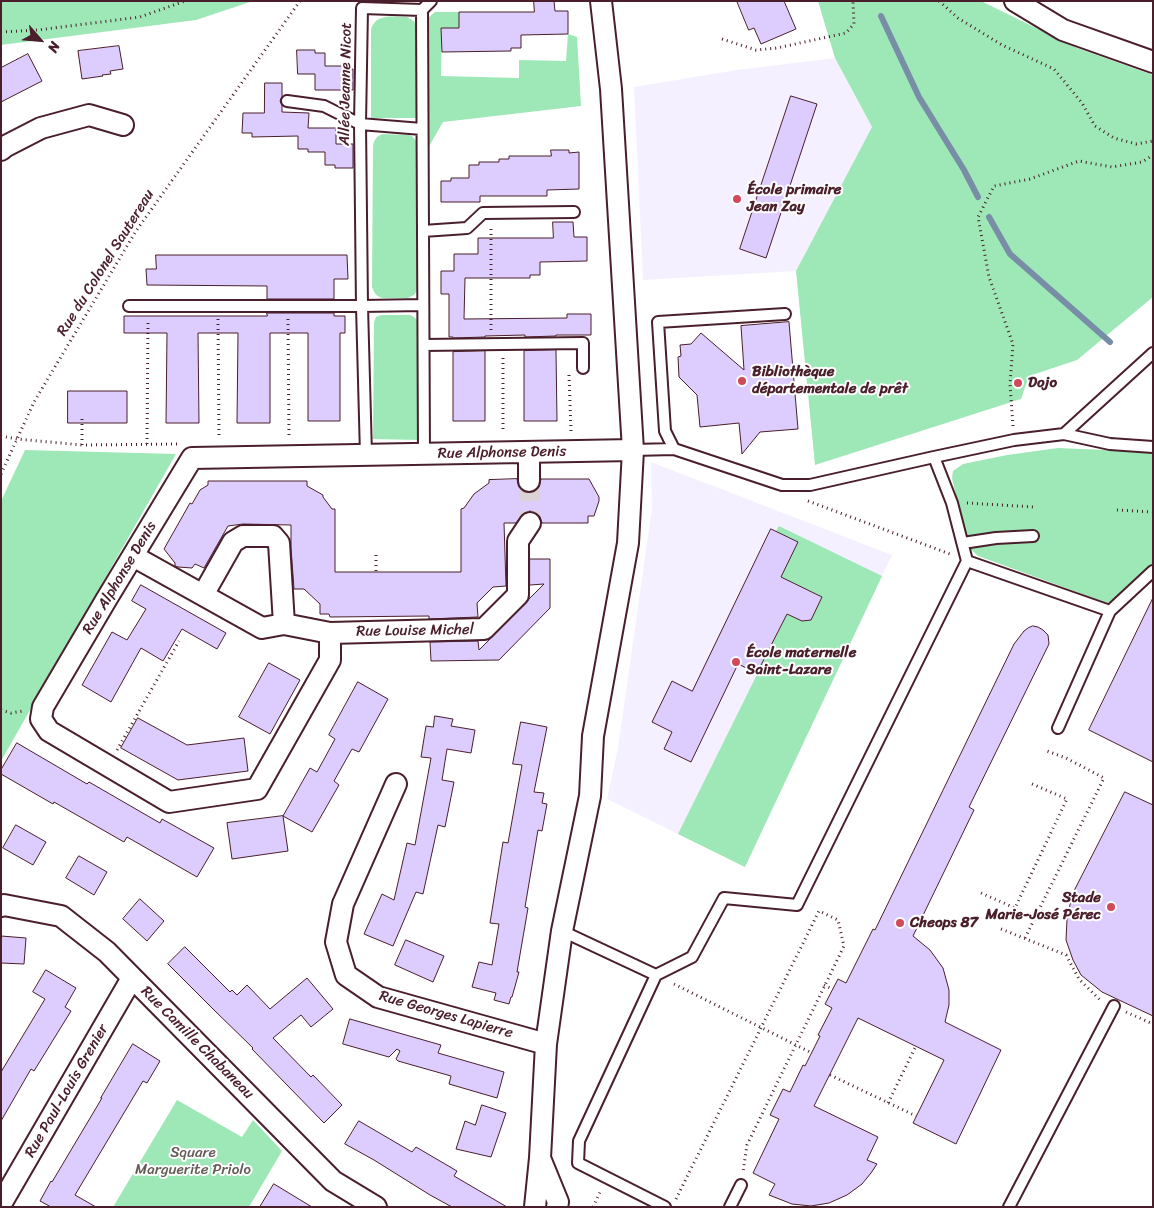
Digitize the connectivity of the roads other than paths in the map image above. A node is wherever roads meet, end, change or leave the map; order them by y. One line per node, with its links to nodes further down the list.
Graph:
1 (431, 1): 4 (lane)
2 (601, 1): 23 (street)
3 (1015, 1): 5 (street)
4 (422, 10): 7 (lane, Allée Jeanne Nicot); 9 (lane)
5 (1153, 62)
6 (287, 101): 7 (lane)
7 (360, 124): 9 (lane); 15 (lane, Allée Jeanne Nicot)
8 (123, 125): 10 (street)
9 (422, 129): 12 (lane)
10 (1, 150)
11 (574, 212): 12 (lane)
12 (423, 231): 13 (lane)
13 (424, 305): 15 (lane); 17 (lane)
14 (129, 306): 15 (lane)
15 (362, 306): 26 (lane, Allée Jeanne Nicot)
16 (785, 314): 22 (lane)
17 (424, 345): 19 (lane); 25 (lane)
18 (1153, 354): 20 (lane)
19 (583, 368)
20 (1064, 434): 21 (lane); 27 (lane)
21 (1153, 447)
22 (674, 449): 23 (lane); 27 (lane)
23 (633, 450): 24 (street, Rue Alphonse Denis); 42 (street)
24 (529, 453): 25 (street, Rue Alphonse Denis); 28 (street)
25 (424, 454): 26 (street, Rue Alphonse Denis)
26 (366, 455): 32 (street, Rue Alphonse Denis)
27 (934, 457): 31 (lane)
28 (529, 482)
29 (530, 523): 38 (street, Rue Louise Michel)
30 (1033, 536): 31 (lane)
31 (963, 543): 33 (lane)
32 (133, 556): 35 (street, Rue Louise Michel); 38 (street, Rue Alphonse Denis)
33 (967, 561): 36 (lane); 43 (lane)
34 (1153, 571): 36 (lane)
35 (203, 595): 37 (street, Rue Louise Michel); 37 (street)
36 (1110, 611): 39 (lane)
37 (284, 624): 38 (street, Rue Louise Michel)
38 (330, 633)
39 (1058, 728)
40 (396, 784): 46 (street, Rue Georges Lapierre)
41 (2, 904): 44 (street, Rue Camille Chabaneau)
42 (562, 931): 43 (lane); 46 (street)
43 (656, 975): 53 (lane)
44 (132, 978): 49 (street, Rue Paul-Louis Grenier); 50 (street, Rue Camille Chabaneau)
45 (1114, 1006): 55 (lane)
46 (546, 1044): 47 (street)
47 (540, 1158): 51 (street); 52 (street)
48 (741, 1185): 54 (lane)
49 (1, 1204)
50 (376, 1207)
51 (535, 1207)
52 (557, 1207)
53 (665, 1207)
54 (730, 1207)
55 (1009, 1207)

